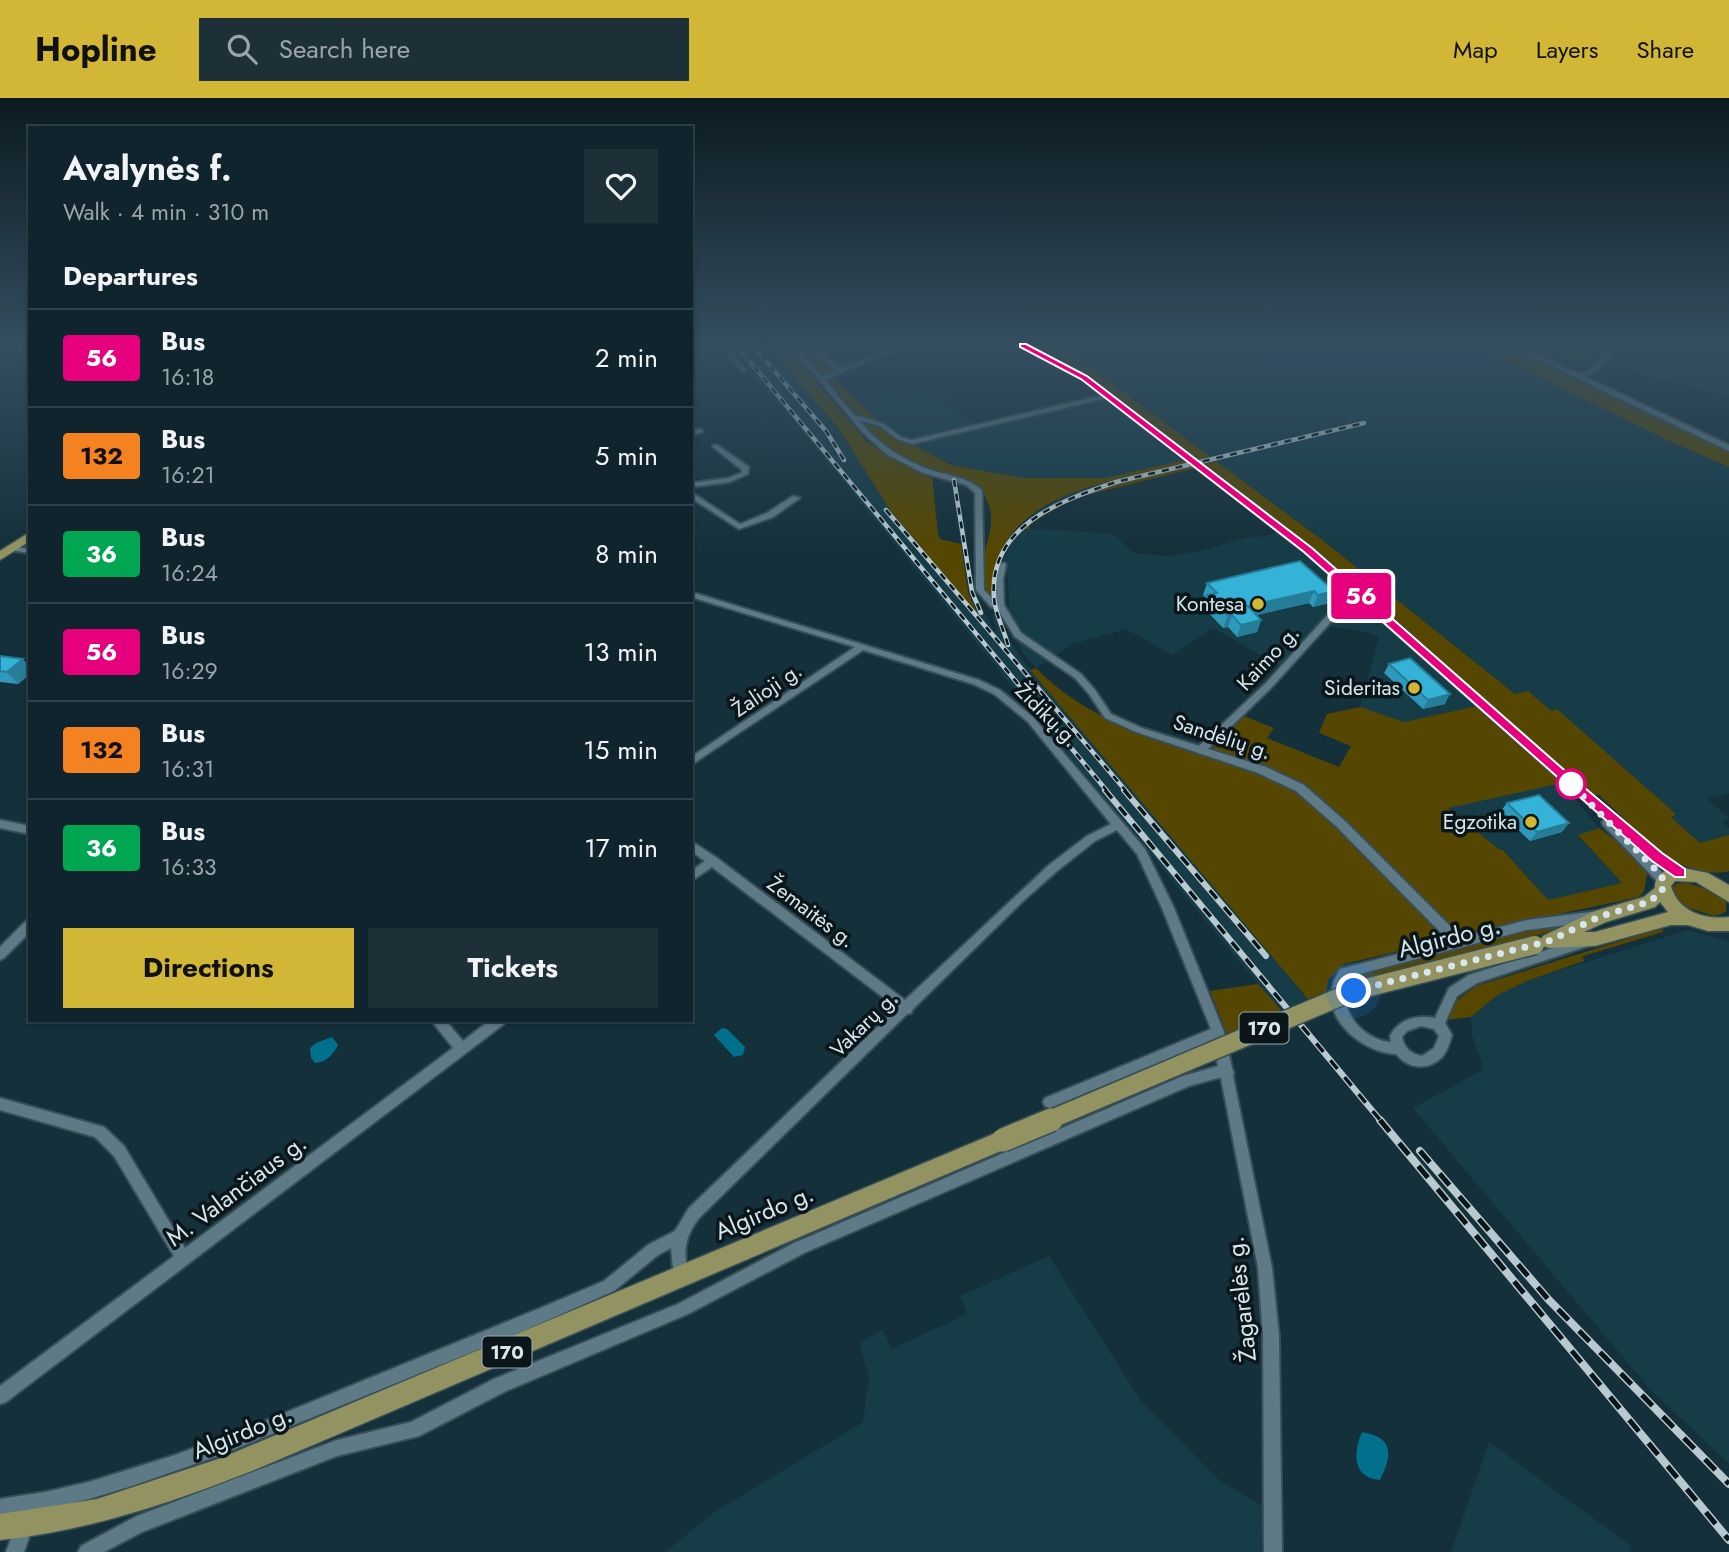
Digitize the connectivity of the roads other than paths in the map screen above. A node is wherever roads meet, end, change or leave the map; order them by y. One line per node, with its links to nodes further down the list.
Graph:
1 (1036, 413): 5 (street)
2 (1130, 413): 20 (street)
3 (1657, 413): 10 (main road)
4 (1665, 413): 8 (main road)
5 (851, 415): 21 (street, Sandėlių g.)
6 (700, 431): 7 (street)
7 (693, 433)
8 (1729, 441)
9 (715, 446): 11 (street)
10 (1729, 448)
11 (693, 485)
12 (693, 495): 13 (street)
13 (796, 498)
14 (28, 536): 15 (main road)
15 (11, 548): 16 (street); 17 (main road)
16 (28, 551)
17 (0, 556)
18 (1002, 565): 21 (street)
19 (693, 595): 22 (street, Židikų g.)
20 (1365, 599): 23 (street, Kaimo g.); 25 (street)
21 (1000, 605): 23 (street, Sandėlių g.)
22 (863, 646): 24 (street, Žalioji g.); 27 (street, Židikų g.)
23 (1201, 750): 41 (street, Sandėlių g.)
24 (693, 761)
25 (1574, 787): 31 (street); 34 (street)
26 (0, 824): 28 (street)
27 (1119, 825): 44 (street, Vakarų g.); 48 (street, Židikų g.)
28 (28, 830)
29 (693, 846): 30 (street, Žemaitės g.)
30 (713, 861): 32 (street); 44 (street, Žemaitės g.)
31 (1680, 873): 33 (main road); 34 (main road, Algirdo g.)
32 (693, 876)
33 (1721, 882): 35 (main road)
34 (1663, 886): 36 (main road, Algirdo g. / 170); 37 (main road, Algirdo g.)
35 (1729, 895)
36 (1601, 916): 41 (street); 42 (main road, Algirdo g. / 170)
37 (1689, 918): 39 (main road, Algirdo g.); 40 (main road, Algirdo g. / 170)
38 (28, 926): 43 (street)
39 (1724, 928)
40 (1595, 939): 42 (main road, Algirdo g. / 170); 47 (street)
41 (1460, 943): 49 (street)
42 (1542, 943): 56 (main road, Algirdo g. / 170, bridge)
43 (0, 956)
44 (907, 1009): 54 (street, Vakarų g.)
45 (440, 1022): 50 (street)
46 (497, 1022): 50 (street, M. Valančiaus g.)
47 (1438, 1024): 49 (street); 49 (street)
48 (1220, 1038): 51 (street, Žagarėlės g.); 52 (street)
49 (1399, 1048)
50 (462, 1049): 55 (street, M. Valančiaus g.)
51 (1228, 1073): 62 (street); 63 (street, Žagarėlės g.)
52 (1050, 1102)
53 (0, 1104): 55 (street)
54 (678, 1237): 56 (street); 58 (street, Algirdo g.)
55 (183, 1258): 57 (street, M. Valančiaus g.)
56 (683, 1278): 59 (main road, Algirdo g. / 170)
57 (0, 1396)
58 (0, 1507)
59 (24, 1526): 60 (main road, Algirdo g. / 170); 61 (street)
60 (0, 1527)
61 (15, 1552)
62 (88, 1552)
63 (1273, 1552)

